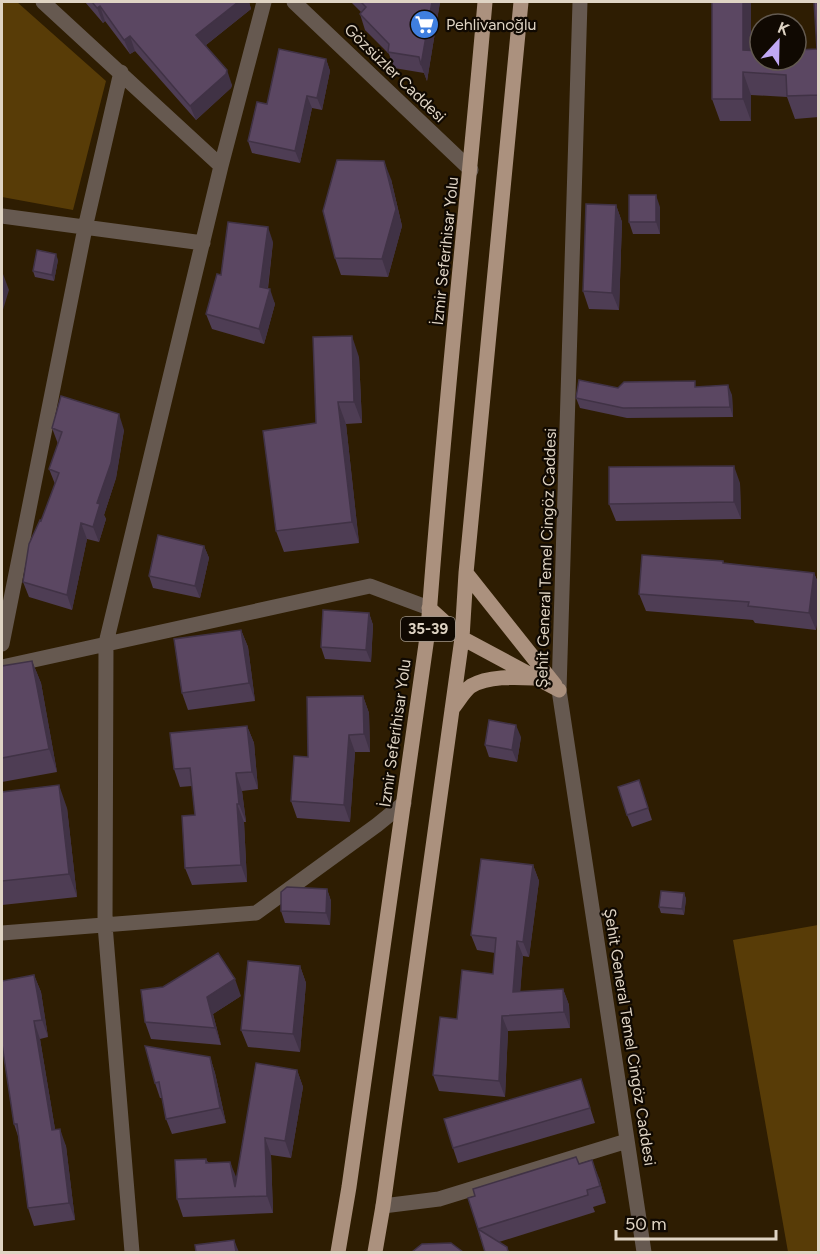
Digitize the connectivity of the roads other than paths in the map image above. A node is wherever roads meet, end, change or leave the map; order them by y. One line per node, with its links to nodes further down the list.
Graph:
1 (43, 2): 7 (street)
2 (264, 2): 8 (street)
3 (294, 2): 9 (street, Gözsüzler Caddesi)
4 (485, 2): 9 (main road, İzmir Seferihisar Yolu / 35-39)
5 (521, 2): 13 (main road, 35-39)
6 (580, 2): 20 (street, Şehit General Temel Cingöz Caddesi)
7 (121, 72): 8 (street); 11 (street)
8 (221, 166): 12 (street)
9 (471, 170): 14 (main road, İzmir Seferihisar Yolu / 35-39)
10 (2, 216): 11 (street)
11 (85, 228): 12 (street); 17 (street)
12 (203, 243): 16 (street)
13 (466, 573): 15 (main road, 35-39); 20 (main road)
14 (429, 608): 15 (main road); 16 (street); 22 (main road, İzmir Seferihisar Yolu / 35-39)
15 (462, 638): 19 (main road); 21 (main road, 35-39)
16 (106, 643): 18 (street); 23 (street)
17 (2, 644)
18 (2, 667)
19 (536, 678): 20 (main road); 21 (main road)
20 (559, 690): 25 (street, Şehit General Temel Cingöz Caddesi)
21 (452, 709): 26 (main road, 35-39)
22 (404, 803): 23 (street); 29 (main road, İzmir Seferihisar Yolu / 35-39)
23 (105, 925): 24 (street); 27 (street)
24 (2, 933)
25 (627, 1141): 26 (street); 31 (street, Şehit General Temel Cingöz Caddesi)
26 (383, 1206): 30 (main road, 35-39)
27 (132, 1252)
28 (330, 1252): 29 (street)
29 (338, 1252)
30 (375, 1252)
31 (644, 1252)

